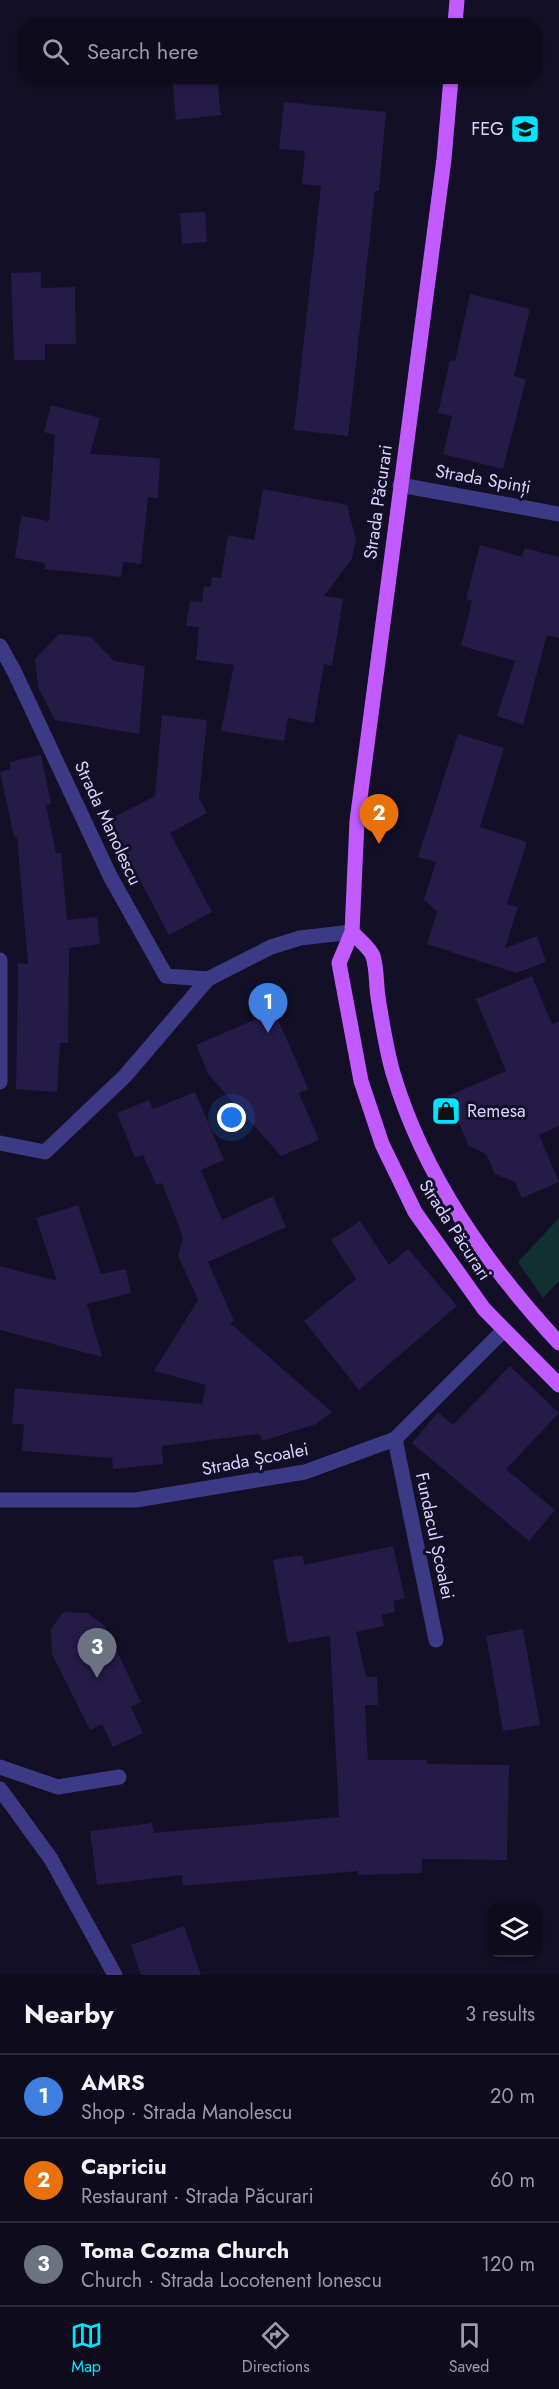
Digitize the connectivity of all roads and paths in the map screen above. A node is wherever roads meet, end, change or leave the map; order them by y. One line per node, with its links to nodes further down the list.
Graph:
1 (457, 0): 2 (main road)
2 (456, 18)
3 (450, 84): 4 (main road, Strada Păcurari)
4 (400, 485): 5 (street, Strada Spinți); 7 (main road, Strada Păcurari)
5 (559, 514)
6 (0, 646): 9 (street, Strada Manolescu)
7 (352, 932): 9 (street); 12 (main road, Strada Păcurari); 13 (main road, Strada Păcurari)
8 (0, 960): 10 (street)
9 (208, 978): 11 (street)
10 (0, 1082)
11 (0, 1143)
12 (504, 1330): 14 (main road, Strada Păcurari); 15 (street, Strada Școalei)
13 (559, 1343)
14 (559, 1385)
15 (395, 1438): 16 (street, Strada Școalei); 17 (street, Fundacul Școalei)
16 (0, 1500)
17 (436, 1641)
18 (0, 1767): 19 (street)
19 (120, 1777)
20 (0, 1789): 21 (street)
21 (115, 1975)

